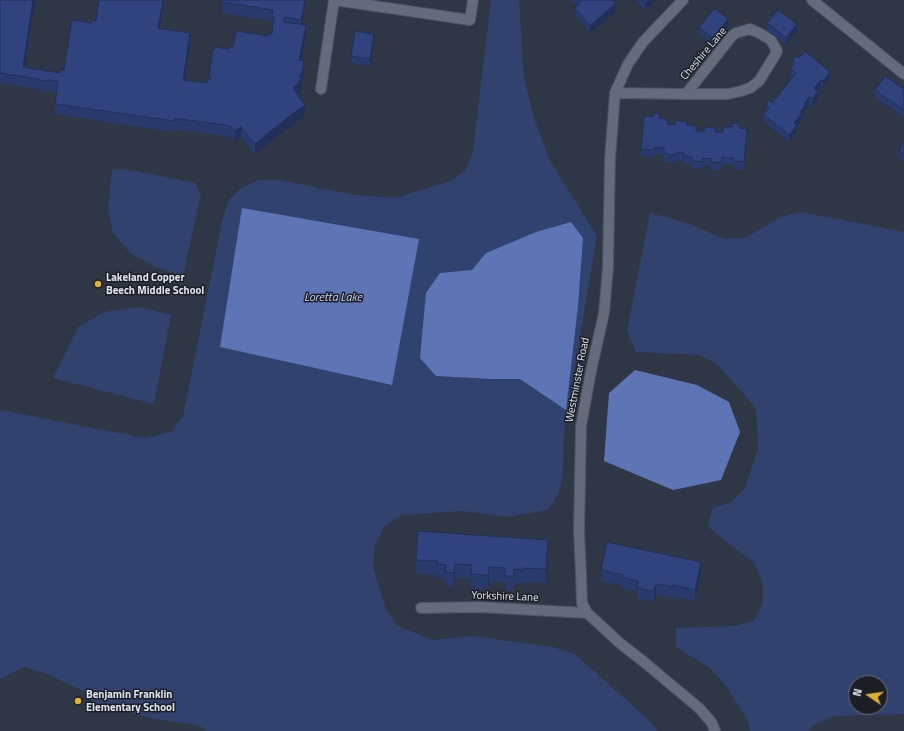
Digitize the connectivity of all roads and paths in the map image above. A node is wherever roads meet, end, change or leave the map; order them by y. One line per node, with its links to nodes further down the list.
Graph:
1 (334, 0): 5 (street); 8 (street)
2 (473, 0): 5 (street)
3 (683, 0): 9 (street, Westminster Road)
4 (812, 0): 6 (street)
5 (354, 1)
6 (900, 67): 7 (street)
7 (904, 74)
8 (321, 89)
9 (615, 93): 10 (street); 12 (street, Westminster Road)
10 (686, 94): 10 (street, Cheshire Lane)
11 (421, 608): 12 (street, Yorkshire Lane)
12 (587, 613): 13 (street)
13 (715, 731)

